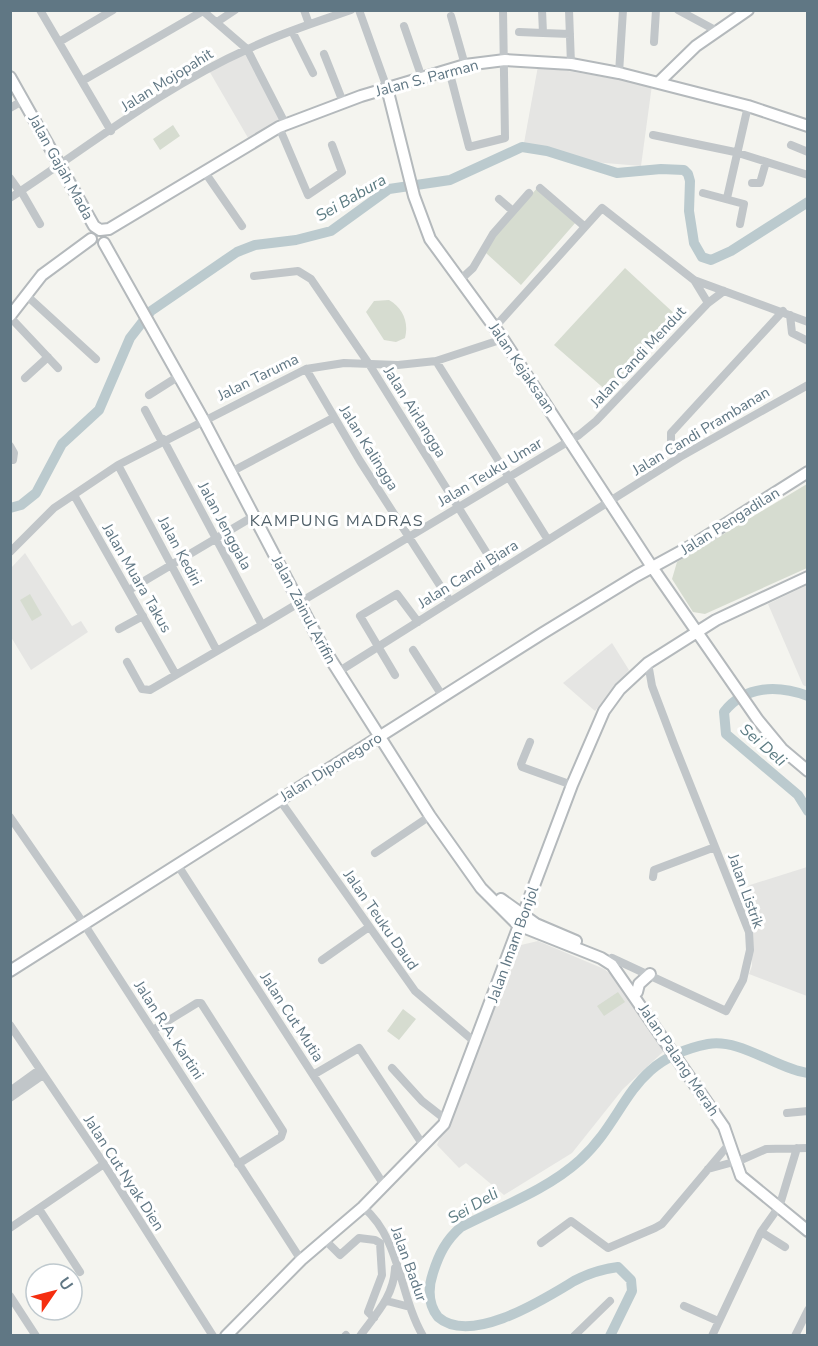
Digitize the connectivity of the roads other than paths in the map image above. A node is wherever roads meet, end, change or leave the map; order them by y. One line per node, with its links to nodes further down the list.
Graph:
1 (40, 10): 24 (street)
2 (113, 10): 24 (street)
3 (203, 10): 16 (street); 36 (street)
4 (235, 10): 16 (street)
5 (304, 10): 17 (street)
6 (351, 10): 17 (street, Jalan Mojopahit)
7 (359, 10): 38 (street)
8 (502, 10): 28 (street)
9 (542, 10): 22 (street)
10 (569, 10): 23 (street)
11 (623, 10): 33 (street)
12 (656, 10): 25 (street)
13 (678, 10): 20 (street)
14 (748, 10): 20 (main road)
15 (451, 16): 30 (street)
16 (217, 22): 26 (street)
17 (309, 24): 19 (street, Jalan Mojopahit)
18 (404, 26): 35 (street)
19 (292, 31): 26 (street, Jalan Mojopahit); 32 (street)
20 (717, 31): 37 (main road)
21 (519, 32): 22 (street)
22 (543, 33): 23 (street)
23 (570, 34): 29 (street)
24 (59, 42): 36 (street)
25 (654, 42)
26 (248, 49): 43 (street); 45 (street, Jalan Mojopahit)
27 (324, 54): 40 (street)
28 (505, 60): 29 (main road, Jalan S. Parman); 30 (main road, Jalan S. Parman); 31 (street)
29 (571, 64): 33 (main road, Jalan S. Parman)
30 (465, 65): 31 (main road, Jalan S. Parman)
31 (449, 70): 35 (main road, Jalan S. Parman)
32 (313, 73)
33 (619, 73): 37 (main road, Jalan S. Parman)
34 (10, 77): 39 (main road, Jalan Gajah Mada)
35 (422, 78): 38 (main road, Jalan S. Parman)
36 (82, 81): 45 (street)
37 (658, 83): 42 (main road, Jalan S. Parman)
38 (387, 87): 40 (main road, Jalan S. Parman); 74 (main road, Jalan Kejaksaan)
39 (24, 100): 41 (street); 52 (main road, Jalan Gajah Mada)
40 (343, 102): 43 (main road, Jalan S. Parman)
41 (10, 108)
42 (747, 110): 44 (main road, Jalan S. Parman); 49 (street)
43 (282, 126): 47 (street); 53 (main road, Jalan S. Parman)
44 (807, 126)
45 (111, 131): 52 (street, Jalan Mojopahit)
46 (653, 135): 49 (street)
47 (332, 145)
48 (791, 145): 50 (street)
49 (735, 152): 51 (street); 62 (street)
50 (807, 152)
51 (766, 162): 54 (street); 56 (street)
52 (60, 165): 58 (street, Jalan Mojopahit); 67 (main road, Jalan Gajah Mada)
53 (204, 171): 68 (street); 70 (main road, Jalan S. Parman)
54 (807, 175)
55 (10, 178): 58 (street)
56 (752, 183)
57 (540, 188): 69 (street)
58 (20, 192): 61 (street, Jalan Mojopahit); 65 (street)
59 (529, 193): 64 (street)
60 (703, 193): 62 (street)
61 (10, 198)
62 (727, 198): 66 (street)
63 (499, 199): 64 (street)
64 (513, 211): 74 (street)
65 (40, 224)
66 (740, 224)
67 (94, 226): 70 (main road); 71 (main road)
68 (242, 226)
69 (584, 226): 75 (street); 83 (street)
70 (109, 229): 72 (main road)
71 (92, 239): 72 (main road); 77 (main road)
72 (104, 243): 92 (main road, Jalan Zainul Arifin)
73 (254, 276): 89 (street, Jalan Airlangga)
74 (460, 280): 83 (main road, Jalan Kejaksaan)
75 (694, 280): 76 (street); 78 (street)
76 (724, 291): 78 (street, Jalan Candi Mendut); 80 (street)
77 (26, 295): 79 (main road); 87 (street)
78 (708, 303): 100 (street, Jalan Candi Mendut)
79 (15, 309): 81 (main road)
80 (787, 313): 82 (street); 85 (street); 102 (street)
81 (10, 316): 86 (street)
82 (807, 322)
83 (495, 327): 84 (main road, Jalan Kejaksaan)
84 (503, 339): 88 (street, Jalan Taruma); 100 (main road, Jalan Kejaksaan)
85 (807, 341)
86 (48, 357): 90 (street); 93 (street)
87 (96, 359)
88 (436, 361): 89 (street, Jalan Taruma); 107 (street)
89 (369, 364): 91 (street, Jalan Taruma); 110 (street, Jalan Airlangga)
90 (58, 368)
91 (306, 369): 97 (street, Jalan Kalingga); 98 (street, Jalan Taruma)
92 (179, 376): 95 (street); 98 (main road, Jalan Zainul Arifin)
93 (25, 378)
94 (807, 385): 102 (street, Jalan Candi Prambanan)
95 (149, 395)
96 (145, 410): 99 (street, Jalan Jenggala)
97 (333, 418): 105 (street); 113 (street, Jalan Kalingga)
98 (203, 419): 99 (street, Jalan Taruma); 105 (main road, Jalan Zainul Arifin)
99 (162, 440): 104 (street, Jalan Taruma); 112 (street, Jalan Jenggala)
100 (571, 440): 107 (street, Jalan Teuku Umar); 109 (main road, Jalan Kejaksaan)
101 (10, 446): 103 (street)
102 (680, 457): 109 (street, Jalan Candi Prambanan)
103 (12, 460)
104 (118, 465): 108 (street, Jalan Taruma); 116 (street, Jalan Kediri)
105 (231, 471): 111 (main road, Jalan Zainul Arifin)
106 (807, 472): 117 (main road, Jalan Pengadilan)
107 (508, 475): 110 (street, Jalan Teuku Umar); 114 (street)
108 (74, 495): 115 (street, Jalan Taruma); 120 (street, Jalan Muara Takus)
109 (609, 502): 114 (street, Jalan Candi Biara); 117 (main road, Jalan Kejaksaan)
110 (457, 507): 113 (street, Jalan Teuku Umar); 118 (street, Jalan Airlangga)
111 (254, 516): 112 (street); 122 (main road, Jalan Zainul Arifin)
112 (218, 538): 116 (street); 125 (street, Jalan Jenggala)
113 (409, 538): 121 (street, Jalan Kalingga); 122 (street, Jalan Teuku Umar)
114 (548, 540): 118 (street, Jalan Candi Biara)
115 (10, 552)
116 (172, 564): 120 (street); 130 (street, Jalan Kediri)
117 (652, 567): 127 (main road, Jalan Kejaksaan); 136 (main road, Jalan Diponegoro)
118 (498, 571): 121 (street, Jalan Candi Biara)
119 (807, 577): 127 (main road, Jalan Imam Bonjol)
120 (129, 590): 123 (street, Jalan Muara Takus)
121 (450, 601): 124 (street, Jalan Candi Biara)
122 (299, 602): 125 (street, Jalan Teuku Umar); 133 (main road, Jalan Zainul Arifin)
123 (143, 616): 126 (street); 134 (street, Jalan Muara Takus)
124 (418, 622): 128 (street, Jalan Candi Biara); 128 (street)
125 (262, 626): 130 (street, Jalan Teuku Umar)
126 (119, 629)
127 (698, 632): 132 (main road, Jalan Imam Bonjol); 139 (main road, Jalan Kejaksaan)
128 (378, 648): 133 (street, Jalan Candi Biara); 135 (street)
129 (412, 650): 136 (street)
130 (217, 651): 134 (street, Jalan Teuku Umar)
131 (126, 662): 134 (street, Jalan Teuku Umar)
132 (648, 663): 140 (main road, Jalan Imam Bonjol); 145 (street, Jalan Listrik)
133 (340, 671): 137 (main road, Jalan Zainul Arifin)
134 (176, 675)
135 (395, 675)
136 (443, 697): 137 (main road, Jalan Diponegoro)
137 (383, 735): 141 (main road, Jalan Diponegoro); 142 (main road, Jalan Zainul Arifin); 144 (main road, Jalan Zainul Arifin)
138 (530, 742): 140 (street)
139 (807, 771)
140 (572, 785): 149 (main road, Jalan Imam Bonjol)
141 (279, 799): 147 (main road, Jalan Diponegoro); 151 (street, Jalan Teuku Daud)
142 (430, 816): 144 (main road, Jalan Zainul Arifin); 146 (street)
143 (10, 817): 150 (street, Jalan R.A. Kartini)
144 (441, 825): 149 (main road, Jalan Zainul Arifin)
145 (715, 847): 148 (street); 157 (street, Jalan Listrik)
146 (375, 853)
147 (177, 864): 150 (main road, Jalan Diponegoro); 165 (street, Jalan Cut Mutia)
148 (653, 877)
149 (520, 920): 152 (main road, Jalan Palang Merah); 153 (main road, Jalan Imam Bonjol); 154 (main road, Jalan Palang Merah)
150 (84, 924): 156 (main road, Jalan Diponegoro); 160 (street, Jalan R.A. Kartini)
151 (369, 927): 155 (street); 162 (street, Jalan Teuku Daud)
152 (536, 934): 153 (main road); 161 (main road, Jalan Palang Merah)
153 (512, 948): 162 (main road, Jalan Imam Bonjol)
154 (612, 958): 157 (street, Jalan Listrik); 158 (main road, Jalan Palang Merah)
155 (322, 960)
156 (10, 971)
157 (650, 974): 158 (main road)
158 (637, 992): 161 (main road, Jalan Palang Merah)
159 (10, 1025): 164 (street, Jalan Cut Nyak Dien)
160 (153, 1030): 178 (street, Jalan R.A. Kartini); 178 (street)
161 (664, 1034): 166 (main road, Jalan Palang Merah)
162 (476, 1043): 171 (main road, Jalan Imam Bonjol)
163 (392, 1068): 171 (street)
164 (41, 1072): 167 (street); 168 (street); 177 (street, Jalan Cut Nyak Dien)
165 (314, 1075): 173 (street); 180 (street, Jalan Cut Mutia)
166 (692, 1076): 172 (main road, Jalan Palang Merah); 176 (main road, Jalan Palang Merah)
167 (10, 1091)
168 (10, 1098)
169 (807, 1111): 170 (street)
170 (787, 1113)
171 (445, 1119): 173 (main road, Jalan Imam Bonjol)
172 (730, 1143): 176 (main road, Jalan Palang Merah); 179 (street)
173 (423, 1145): 180 (main road, Jalan Imam Bonjol)
174 (797, 1148): 175 (street); 176 (street); 181 (street)
175 (807, 1148)
176 (738, 1161): 179 (street); 181 (main road, Jalan Palang Merah)
177 (104, 1164): 183 (street); 204 (street, Jalan Cut Nyak Dien)
178 (238, 1164): 191 (street, Jalan R.A. Kartini)
179 (708, 1169): 189 (street)
180 (384, 1185): 182 (main road, Jalan Imam Bonjol)
181 (780, 1204): 184 (main road, Jalan Palang Merah); 186 (main road, Jalan Palang Merah); 187 (street)
182 (363, 1207): 188 (main road, Jalan Imam Bonjol); 192 (street, Jalan Badur)
183 (39, 1209): 185 (street); 193 (street)
184 (807, 1224)
185 (10, 1228)
186 (807, 1231)
187 (761, 1232): 190 (street); 201 (street)
188 (324, 1239): 191 (main road, Jalan Imam Bonjol); 200 (street)
189 (541, 1244)
190 (785, 1246)
191 (301, 1260): 205 (main road, Jalan Imam Bonjol)
192 (395, 1261): 195 (street); 198 (street, Jalan Badur)
193 (73, 1262)
194 (10, 1296): 203 (street)
195 (387, 1301): 198 (street); 200 (street)
196 (610, 1301): 208 (street)
197 (684, 1306): 201 (street)
198 (410, 1307): 207 (street, Jalan Badur)
199 (807, 1310): 202 (street)
200 (374, 1318): 206 (street)
201 (718, 1321): 209 (street)
202 (804, 1323): 210 (street)
203 (36, 1335)
204 (213, 1335)
205 (226, 1335)
206 (360, 1335)
207 (423, 1335)
208 (574, 1335)
209 (712, 1335)
210 (795, 1335)

